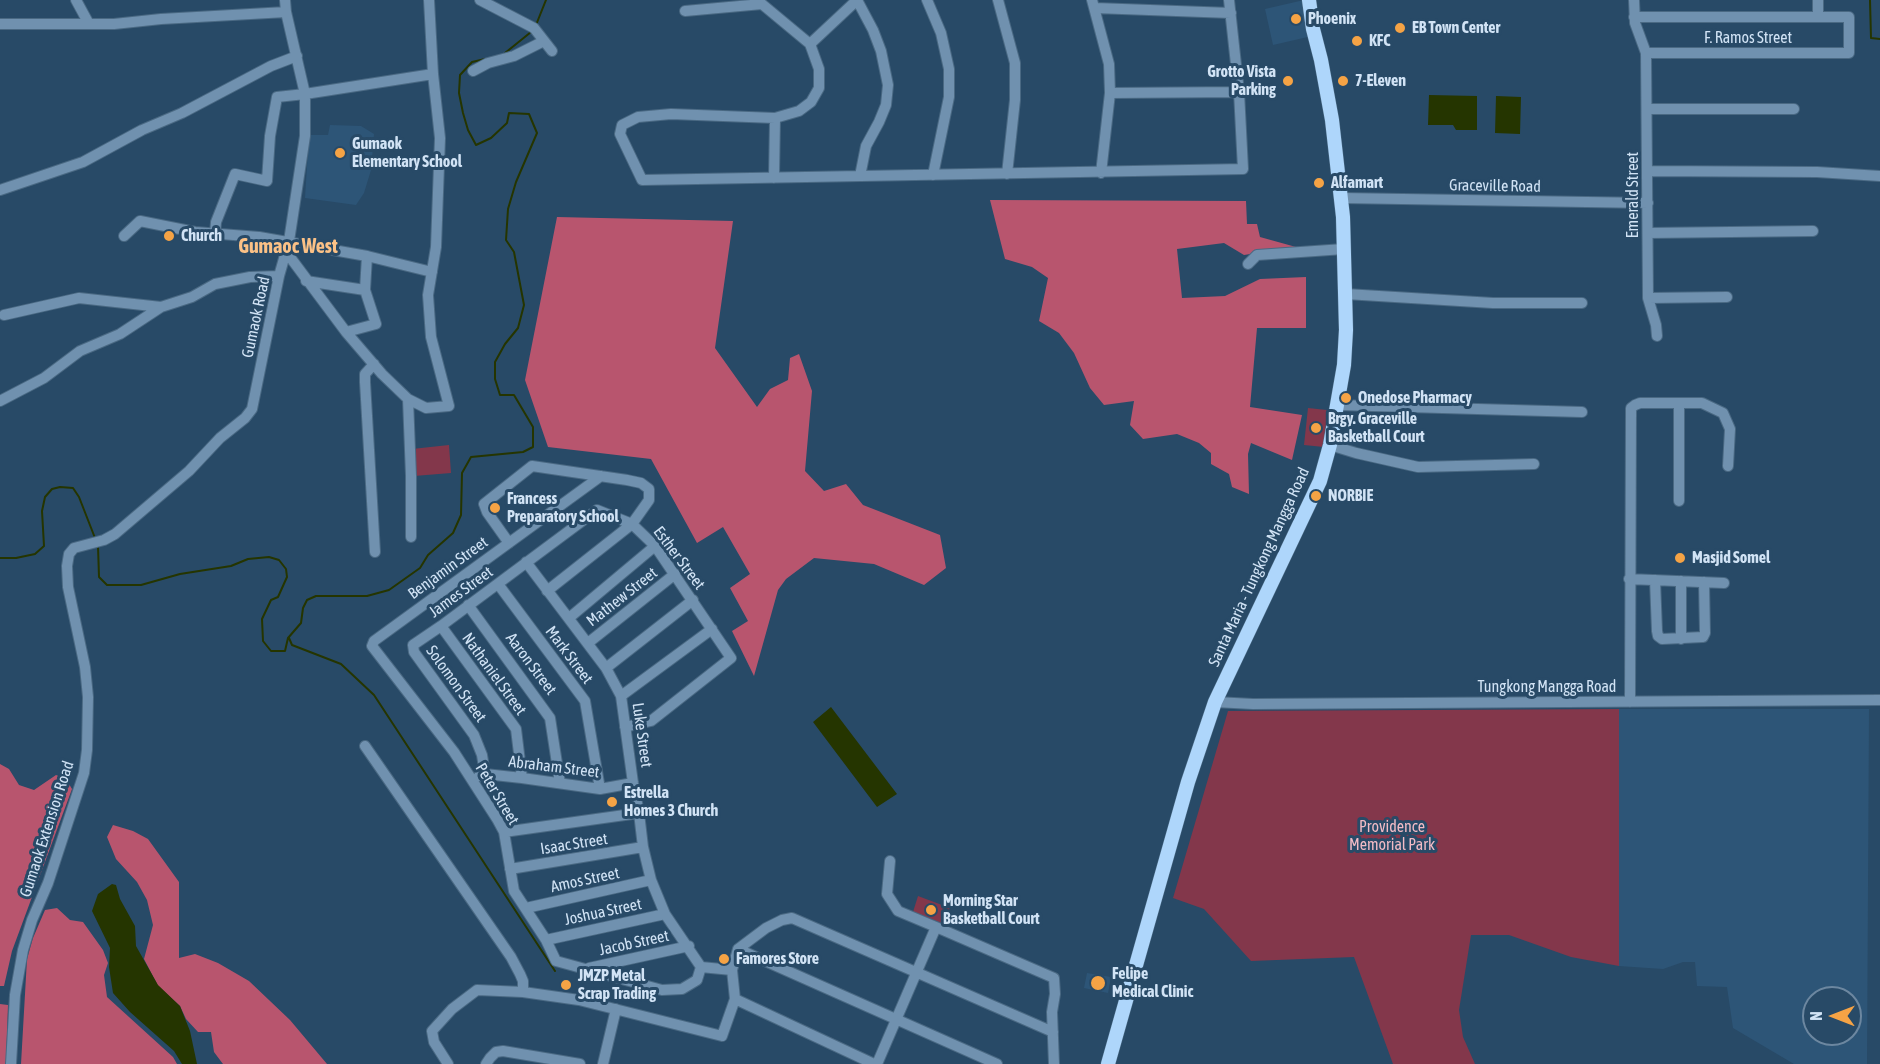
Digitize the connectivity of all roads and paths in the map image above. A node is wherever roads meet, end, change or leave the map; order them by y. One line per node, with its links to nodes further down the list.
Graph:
1 (76, 0): 20 (street)
2 (285, 0): 15 (street, Gumaok Road)
3 (429, 0): 27 (street)
4 (480, 0): 21 (street)
5 (857, 0): 22 (street); 38 (street)
6 (927, 0): 37 (street)
7 (998, 0): 36 (street)
8 (1229, 0): 16 (street)
9 (1309, 0): 42 (main road, Santa Maria - Tungkong Mangga Road)
10 (1634, 0): 18 (street, Emerald Street)
11 (1818, 0): 17 (street)
12 (759, 2): 14 (street); 22 (street)
13 (1094, 4): 16 (street); 29 (street)
14 (685, 11)
15 (286, 12): 20 (street); 25 (street, Gumaok Road)
16 (1231, 13): 28 (street)
17 (1818, 16): 18 (street); 24 (street, F. Ramos Street)
18 (1634, 17): 24 (street, Emerald Street)
19 (0, 24): 20 (street)
20 (89, 24)
21 (544, 41): 23 (street); 26 (street)
22 (810, 44): 33 (street)
23 (552, 51)
24 (1646, 53): 31 (street, Emerald Street)
25 (297, 56): 30 (street, Gumaok Road); 41 (street)
26 (473, 71)
27 (433, 74): 30 (street); 53 (street)
28 (1239, 92): 29 (street); 35 (street)
29 (1110, 93): 35 (street)
30 (305, 94): 46 (street); 48 (street, Gumaok Road)
31 (1647, 109): 32 (street); 34 (street, Emerald Street)
32 (1794, 109)
33 (775, 118): 40 (street); 40 (street)
34 (1648, 171): 39 (street); 43 (street, Emerald Street)
35 (1101, 172): 36 (street)
36 (1006, 174): 37 (street)
37 (933, 175): 38 (street)
38 (860, 176): 40 (street)
39 (1880, 176)
40 (774, 178)
41 (0, 190)
42 (1341, 198): 43 (street, Graceville Road); 49 (main road, Santa Maria - Tungkong Mangga Road)
43 (1648, 203): 45 (street, Emerald Street)
44 (1813, 231): 45 (street)
45 (1648, 233): 59 (street, Emerald Street)
46 (215, 234): 47 (street); 48 (street)
47 (124, 236)
48 (289, 242): 50 (street, Gumaok Road); 51 (street)
49 (1344, 249): 52 (street); 57 (main road, Santa Maria - Tungkong Mangga Road)
50 (287, 253): 54 (street, Gumaok Road); 55 (street)
51 (367, 256): 53 (street); 56 (street)
52 (1248, 264)
53 (432, 272): 66 (street)
54 (279, 276): 61 (street); 78 (street, Gumaok Road)
55 (306, 281): 56 (street); 63 (street)
56 (365, 290): 63 (street)
57 (1346, 294): 60 (street); 69 (main road, Santa Maria - Tungkong Mangga Road)
58 (1727, 297): 59 (street)
59 (1648, 298): 64 (street, Emerald Street)
60 (1582, 303)
61 (161, 307): 62 (street); 67 (street)
62 (4, 315)
63 (346, 332): 65 (street)
64 (1657, 336)
65 (374, 364): 66 (street); 81 (street)
66 (408, 399): 77 (street)
67 (0, 401)
68 (1679, 403): 73 (street); 75 (street); 84 (street)
69 (1338, 405): 70 (street); 71 (main road, Santa Maria - Tungkong Mangga Road)
70 (1582, 412)
71 (1330, 445): 72 (street); 103 (main road, Santa Maria - Tungkong Mangga Road)
72 (1534, 464)
73 (1728, 466)
74 (601, 476): 76 (street); 79 (street, Benjamin Street); 79 (street)
75 (1679, 501)
76 (632, 524): 80 (street, Esther Street); 82 (street, Esther Street); 90 (street)
77 (411, 537)
78 (89, 543): 134 (street, Gumaok Extension Road)
79 (510, 543): 98 (street, Benjamin Street)
80 (655, 546): 83 (street, Esther Street); 93 (street)
81 (375, 552)
82 (526, 562): 89 (street, James Street); 90 (street, Luke Street)
83 (675, 574): 91 (street, Esther Street); 97 (street, Mathew Street)
84 (1629, 579): 85 (street); 104 (street)
85 (1656, 580): 86 (street); 96 (street)
86 (1681, 581): 87 (street); 96 (street)
87 (1704, 582): 88 (street); 96 (street)
88 (1724, 583)
89 (498, 584): 92 (street, James Street); 112 (street, Mark Street)
90 (547, 591): 93 (street, Luke Street)
91 (693, 600): 95 (street, Esther Street); 100 (street)
92 (468, 605): 94 (street, James Street); 110 (street, Aaron Street)
93 (569, 618): 97 (street, Luke Street)
94 (441, 626): 99 (street, James Street); 108 (street, Nathaniel Street)
95 (712, 628): 101 (street); 105 (street, Esther Street)
96 (1681, 639)
97 (588, 643): 100 (street, Luke Street)
98 (372, 644): 109 (street, Peter Street)
99 (413, 645): 107 (street, Solomon Street)
100 (606, 668): 101 (street, Luke Street)
101 (621, 696): 105 (street, Luke Street)
102 (1880, 700): 104 (street, Tungkong Mangga Road)
103 (1215, 702): 104 (street, Tungkong Mangga Road); 142 (main road, Santa Maria - Tungkong Mangga Road)
104 (1630, 702)
105 (624, 727): 111 (street, Luke Street)
106 (365, 746): 129 (street)
107 (485, 774): 108 (street, Abraham Street); 109 (street, Abraham Street)
108 (522, 778): 110 (street, Abraham Street)
109 (471, 779): 114 (street, Peter Street)
110 (560, 783): 112 (street, Abraham Street)
111 (633, 783): 112 (street, Abraham Street); 113 (street, Luke Street)
112 (600, 789)
113 (639, 813): 114 (street); 115 (street, Luke Street)
114 (504, 832): 117 (street, Peter Street)
115 (643, 847): 117 (street, Isaac Street); 118 (street, Luke Street)
116 (890, 861): 121 (street)
117 (510, 869): 119 (street, Peter Street)
118 (651, 880): 119 (street, Amos Street); 120 (street, Luke Street)
119 (526, 908): 122 (street, Peter Street)
120 (665, 914): 122 (street, Joshua Street); 123 (street, Luke Street)
121 (936, 927): 128 (street); 133 (street)
122 (546, 940): 126 (street, Peter Street)
123 (689, 946): 125 (street, Luke Street); 126 (street, Jacob Street)
124 (738, 949): 127 (street); 128 (street); 132 (street)
125 (701, 967): 126 (street, Peter Street); 127 (street)
126 (586, 968)
127 (732, 970): 130 (street)
128 (917, 973): 132 (street); 133 (street)
129 (523, 992): 131 (street); 135 (street)
130 (735, 999): 131 (street); 139 (street)
131 (616, 1009): 138 (street)
132 (897, 1020): 139 (street); 140 (street)
133 (1053, 1032): 141 (street)
134 (11, 1064)
135 (448, 1064)
136 (486, 1064): 137 (street)
137 (580, 1064)
138 (603, 1064)
139 (875, 1064)
140 (997, 1064)
141 (1054, 1064)
142 (1108, 1064)

